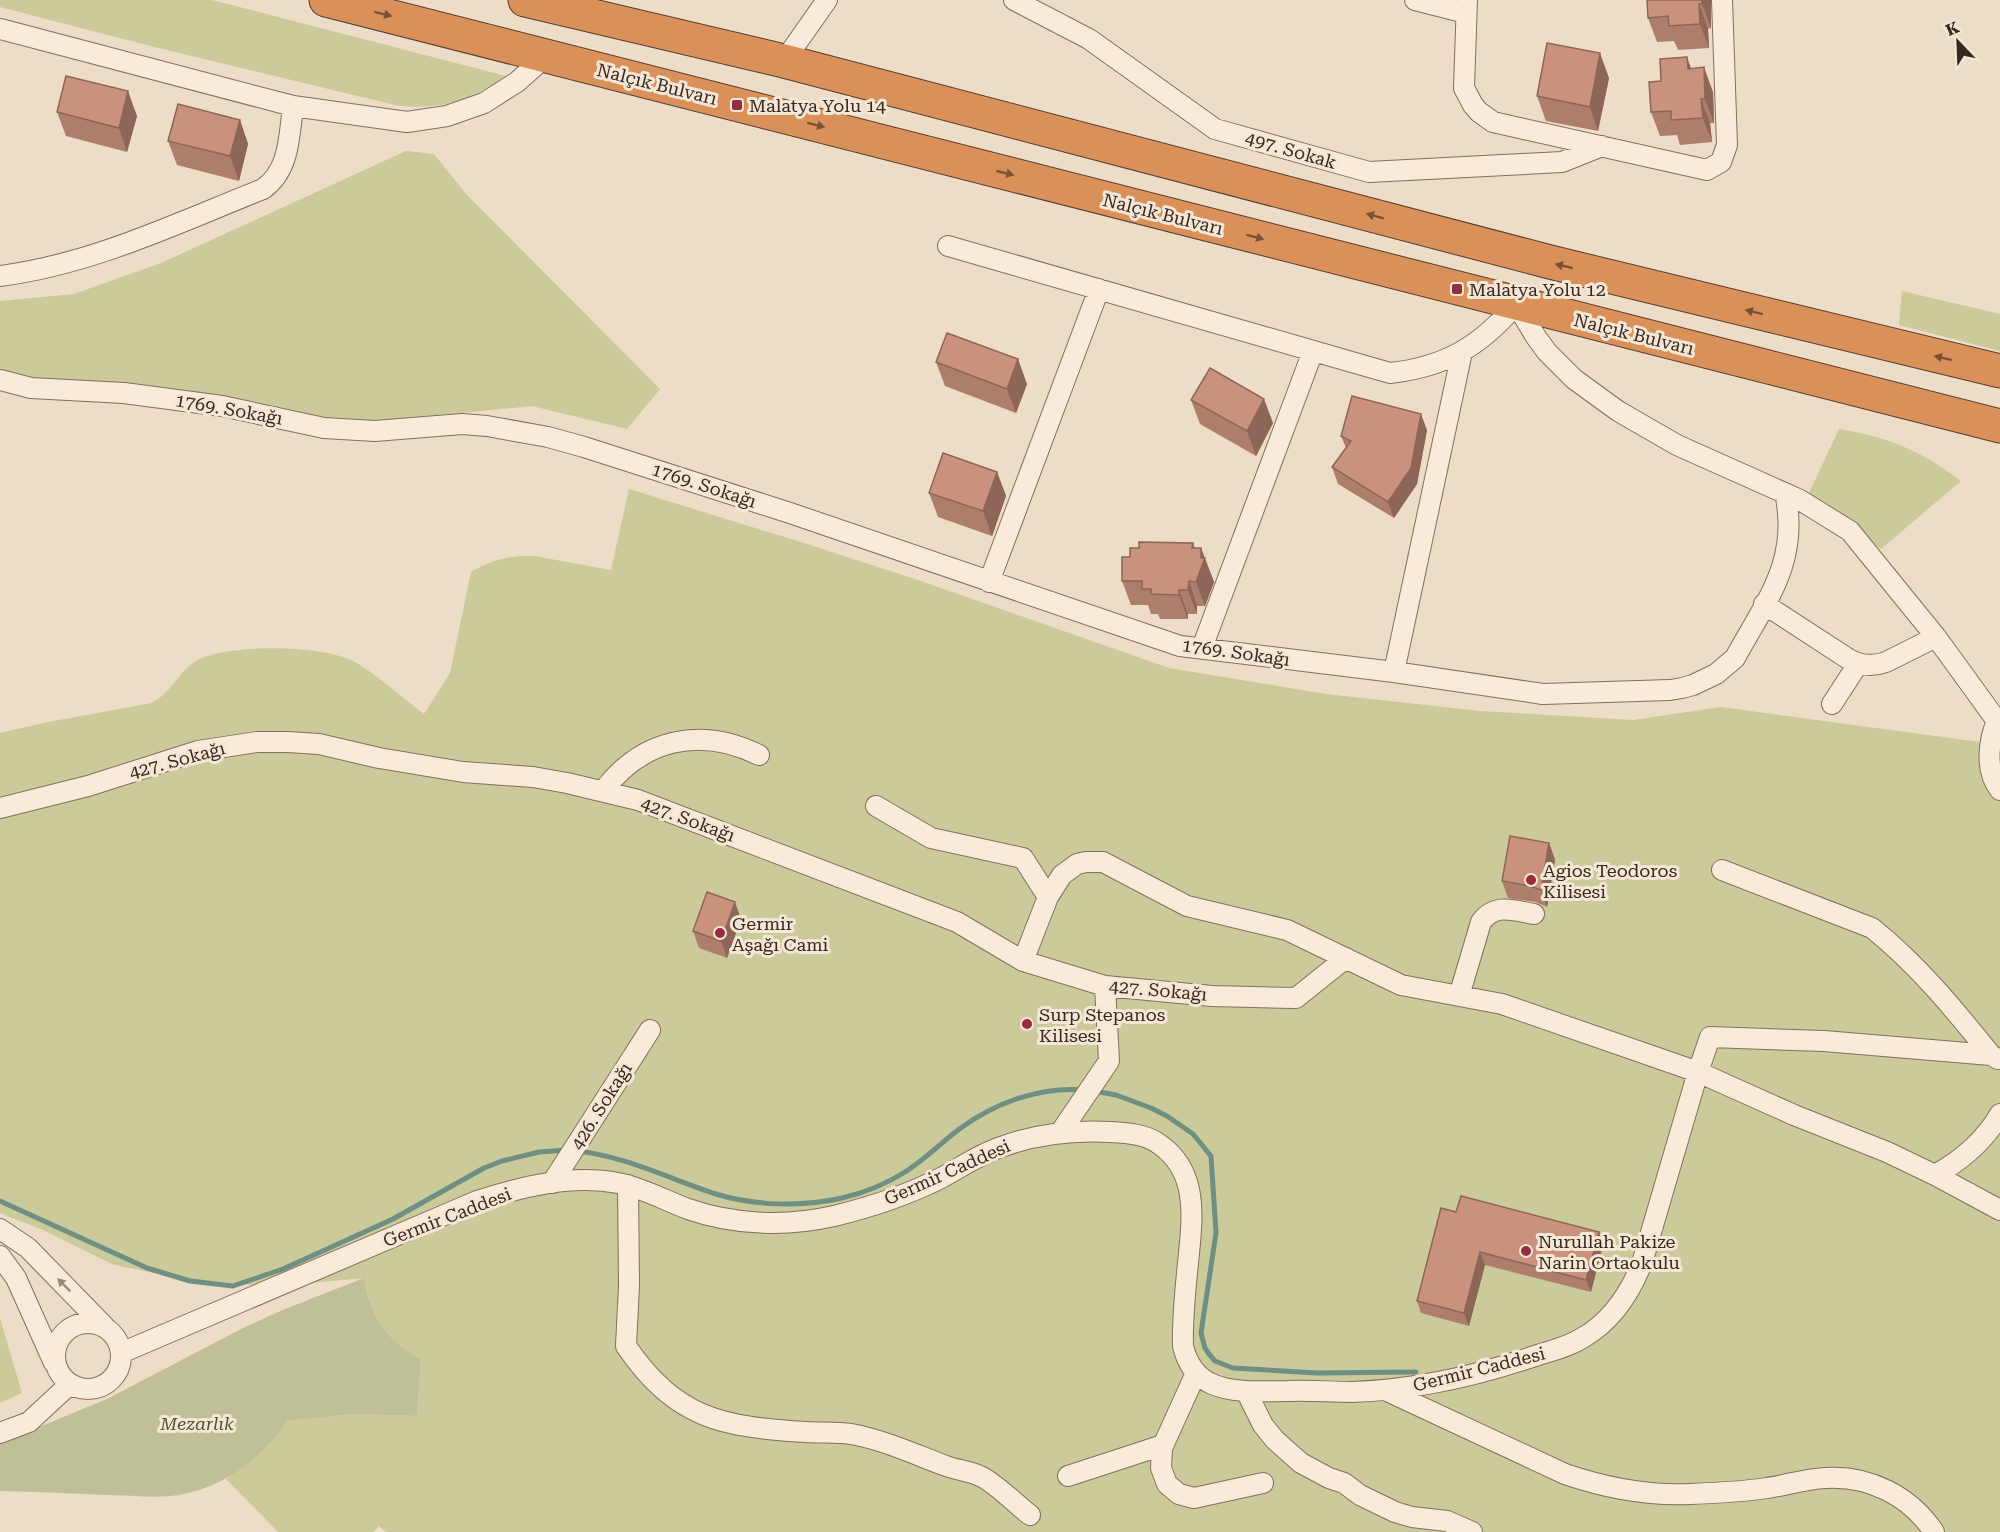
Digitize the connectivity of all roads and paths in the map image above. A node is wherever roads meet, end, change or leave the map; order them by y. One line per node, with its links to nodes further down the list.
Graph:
1 (326, 0): 9 (highway, Nalçık Bulvarı, one-way to 9)
2 (525, 0): 10 (highway)
3 (827, 0): 10 (street)
4 (1014, 0): 12 (street, 497. Sokak)
5 (1414, 0): 7 (street)
6 (1722, 0): 12 (street)
7 (1467, 6): 12 (street)
8 (0, 29): 11 (street)
9 (546, 56): 11 (street); 16 (highway, Nalçık Bulvarı, one-way to 16)
10 (784, 61): 19 (highway, one-way to 10)
11 (293, 106): 14 (street)
12 (1602, 146)
13 (948, 246): 15 (street)
14 (0, 276)
15 (1098, 289): 17 (street); 23 (street)
16 (1516, 304): 18 (street); 21 (highway, Nalçık Bulvarı); 22 (street)
17 (1313, 351): 18 (street); 26 (street)
18 (1462, 352): 28 (street)
19 (2000, 371)
20 (0, 380): 23 (street, 1769. Sokağı)
21 (2000, 426)
22 (1785, 493): 24 (street, 1769. Sokağı); 25 (street)
23 (989, 582): 26 (street, 1769. Sokağı)
24 (1764, 604): 27 (street); 28 (street, 1769. Sokağı)
25 (1936, 637): 27 (street); 30 (street)
26 (1202, 648): 28 (street, 1769. Sokağı)
27 (1858, 664): 29 (street)
28 (1394, 672)
29 (1832, 704)
30 (1998, 723): 32 (street)
31 (759, 755): 33 (street)
32 (2000, 790)
33 (603, 791): 35 (street, 427. Sokağı); 40 (street, 427. Sokağı)
34 (876, 806): 37 (street)
35 (0, 808)
36 (1722, 870): 44 (street)
37 (1048, 897): 39 (street); 40 (street)
38 (1533, 914): 42 (street)
39 (1346, 958): 41 (street, 427. Sokağı); 42 (street)
40 (1023, 961): 41 (street, 427. Sokağı)
41 (1105, 986): 47 (street)
42 (1459, 996): 45 (street)
43 (650, 1030): 49 (street, 426. Sokağı)
44 (1995, 1058): 45 (street, Germir Caddesi)
45 (1698, 1072): 48 (street); 59 (street, Germir Caddesi)
46 (2000, 1114): 48 (street)
47 (1060, 1133): 50 (street, Germir Caddesi); 57 (street, Germir Caddesi)
48 (1935, 1175): 51 (street)
49 (552, 1183): 50 (street, Germir Caddesi); 55 (street, Germir Caddesi)
50 (628, 1185): 65 (street)
51 (2000, 1210)
52 (0, 1229): 54 (street, one-way to 52)
53 (0, 1256): 56 (street)
54 (105, 1327): 55 (street); 56 (street)
55 (122, 1353): 58 (street)
56 (57, 1369): 58 (street)
57 (1196, 1373): 60 (street, Germir Caddesi); 62 (street)
58 (70, 1384): 61 (street)
59 (1385, 1390): 60 (street, Germir Caddesi); 67 (street)
60 (1245, 1391): 66 (street)
61 (0, 1433)
62 (1163, 1445): 63 (street); 64 (street)
63 (1068, 1476)
64 (1263, 1484)
65 (1030, 1515)
66 (1472, 1532)
67 (1934, 1532)

